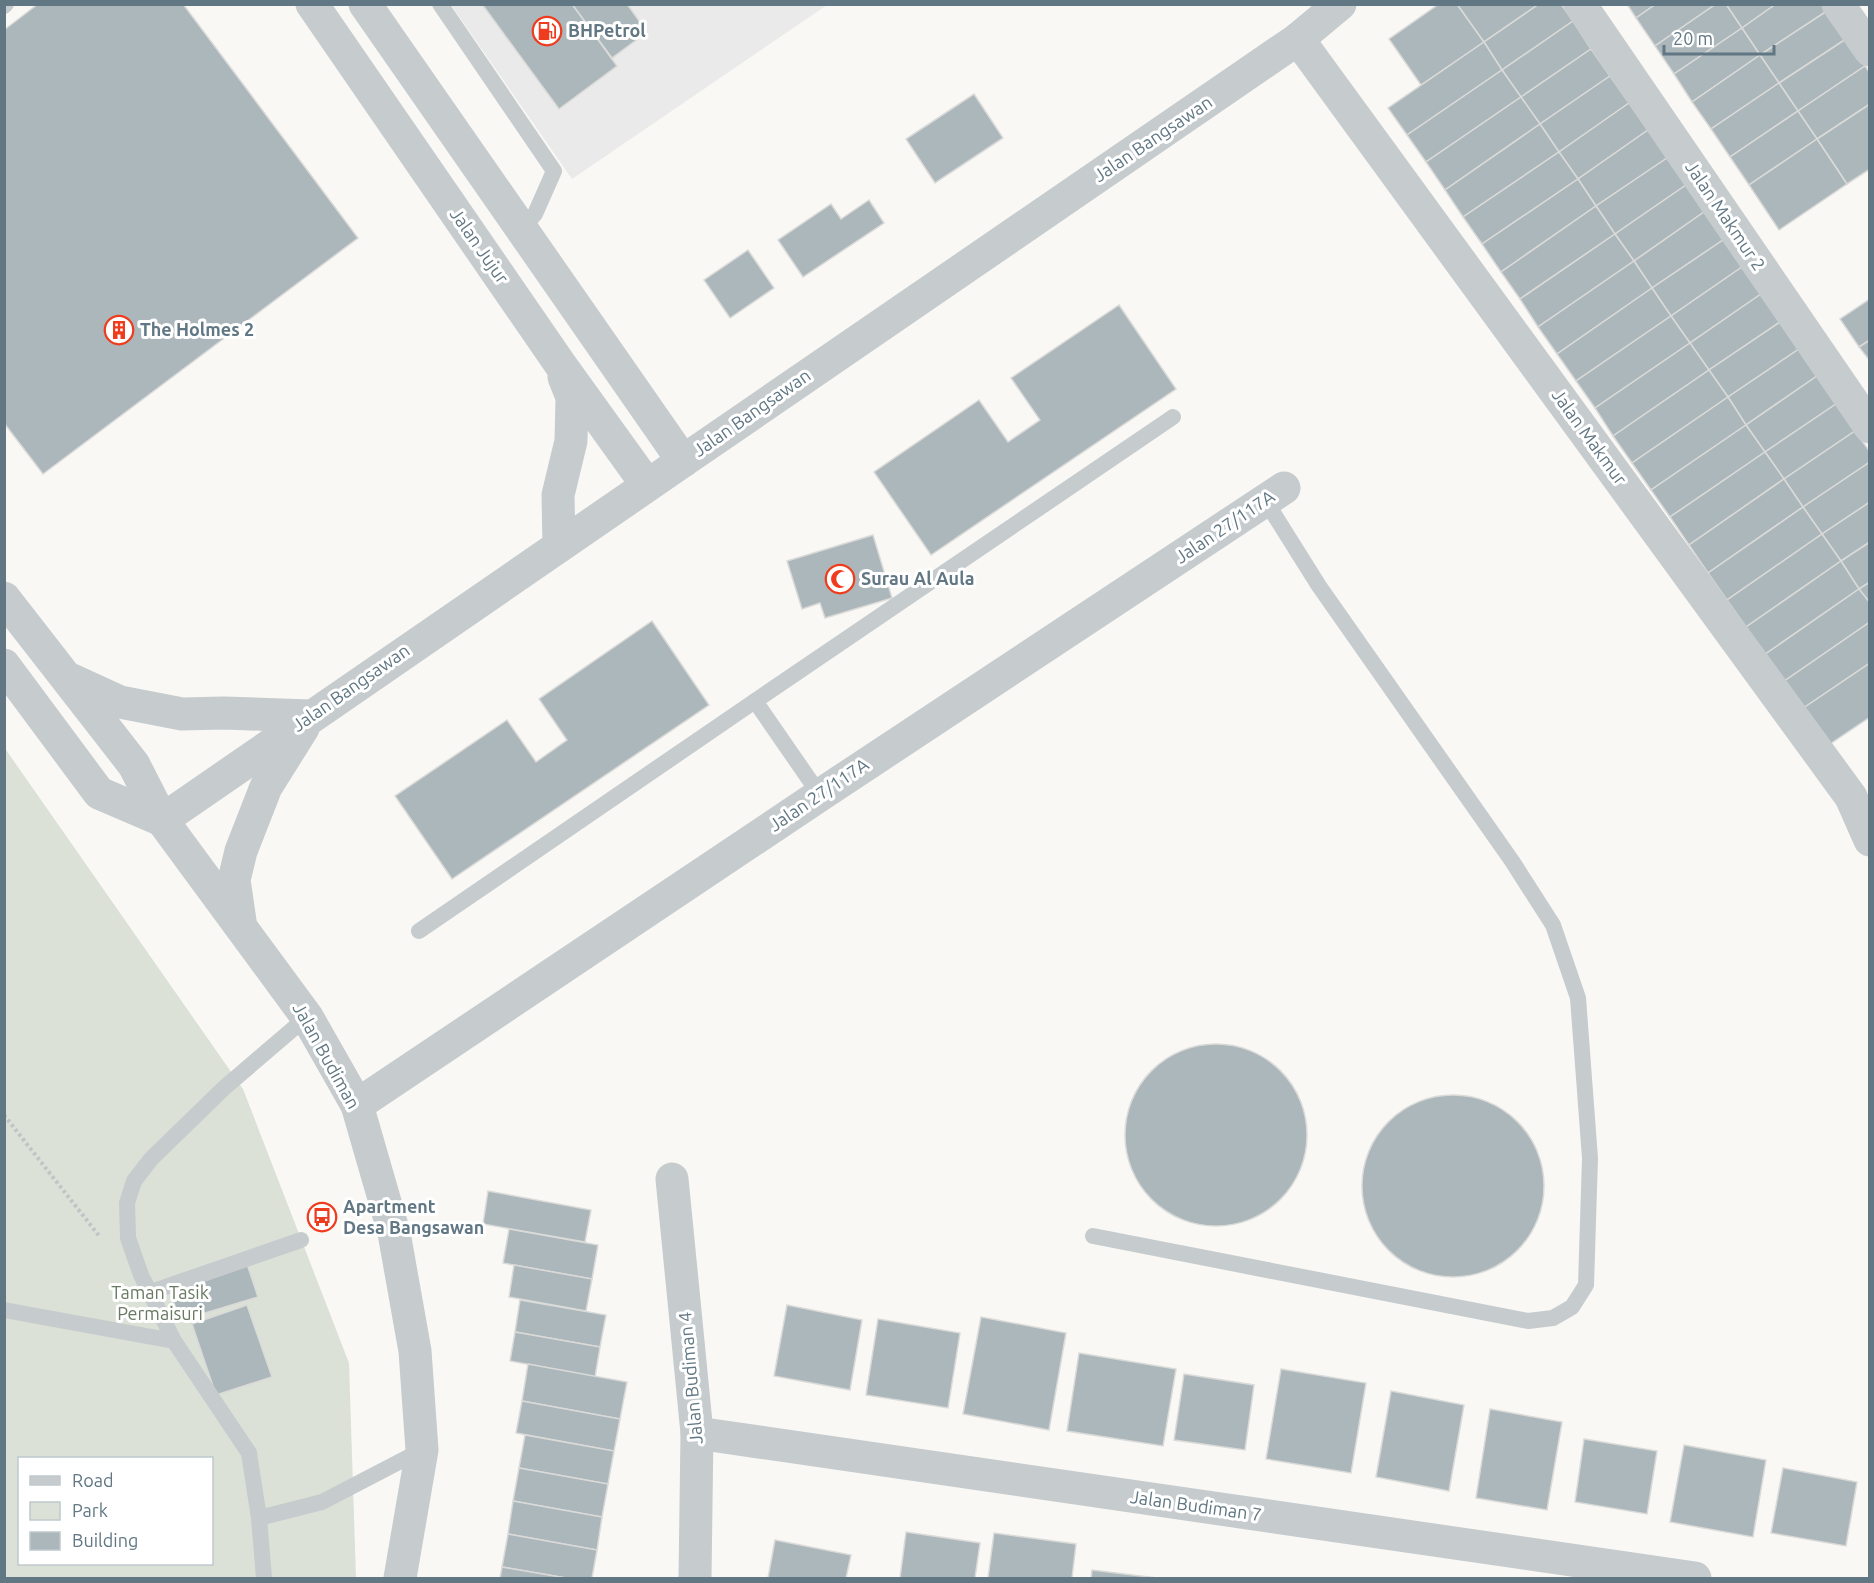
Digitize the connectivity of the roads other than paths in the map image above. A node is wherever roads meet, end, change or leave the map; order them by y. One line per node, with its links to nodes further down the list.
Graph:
1 (312, 4): 10 (street, Jalan Jujur)
2 (365, 4): 9 (street)
3 (440, 4): 9 (lane)
4 (1340, 4): 7 (street, Jalan Bangsawan)
5 (1580, 4): 12 (street, Jalan Makmur 2)
6 (1838, 4): 8 (street)
7 (1298, 39): 13 (street, Jalan Bangsawan); 22 (street, Jalan Makmur)
8 (1869, 50)
9 (521, 230): 13 (street)
10 (560, 363): 14 (street, Jalan Jujur); 16 (street)
11 (1173, 417): 20 (lane)
12 (1869, 427)
13 (683, 461): 14 (street, Jalan Bangsawan)
14 (647, 485): 16 (street, Jalan Bangsawan)
15 (1274, 494): 23 (street, Jalan 27/117A); 31 (lane)
16 (559, 546): 21 (street, Jalan Bangsawan)
17 (4, 598): 19 (street, Jalan Budiman)
18 (4, 666): 24 (street)
19 (67, 678): 21 (street); 24 (street, Jalan Budiman)
20 (755, 702): 23 (lane); 27 (lane)
21 (310, 716): 24 (street, Jalan Bangsawan); 26 (street)
22 (1860, 791): 25 (street, Jalan Makmur)
23 (820, 795): 29 (street, Jalan 27/117A)
24 (162, 820): 26 (street, Jalan Budiman)
25 (1869, 840)
26 (242, 927): 28 (street, Jalan Budiman)
27 (419, 931)
28 (307, 1017): 29 (street, Jalan Budiman); 33 (lane)
29 (357, 1105): 37 (street, Jalan Budiman)
30 (672, 1179): 36 (street, Jalan Budiman 4)
31 (1093, 1236)
32 (301, 1240): 33 (lane)
33 (151, 1292): 35 (lane)
34 (4, 1310): 35 (lane)
35 (174, 1341): 38 (lane)
36 (697, 1433): 39 (street, Jalan Budiman 7); 42 (street, Jalan Budiman 4)
37 (422, 1450): 38 (lane); 41 (street, Jalan Budiman)
38 (259, 1518): 40 (lane)
39 (1532, 1567): 43 (street, Jalan Budiman 7)
40 (264, 1578)
41 (400, 1578)
42 (694, 1578)
43 (1695, 1578)

